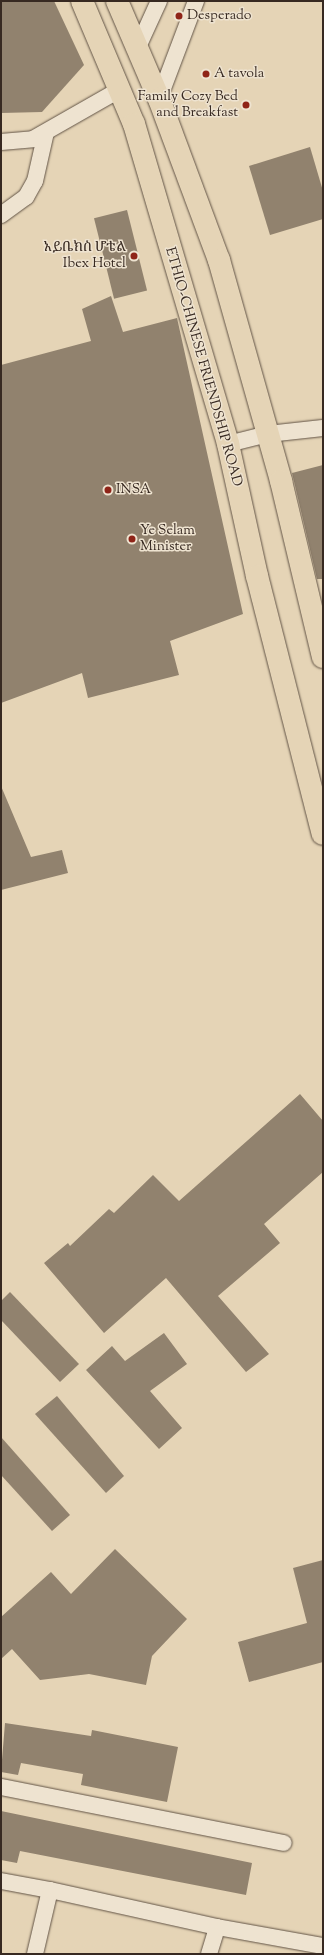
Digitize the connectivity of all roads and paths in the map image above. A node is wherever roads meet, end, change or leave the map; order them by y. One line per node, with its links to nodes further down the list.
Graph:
1 (82, 1): 6 (main road, ETHIO-CHINESE FRIENDSHIP ROAD)
2 (116, 1): 5 (main road)
3 (159, 1): 5 (street)
4 (196, 1): 7 (street)
5 (138, 47): 7 (main road)
6 (119, 90): 8 (street); 13 (main road, ETHIO-CHINESE FRIENDSHIP ROAD)
7 (159, 99): 12 (main road)
8 (46, 132): 9 (street); 10 (street)
9 (1, 142)
10 (1, 215)
11 (323, 428): 12 (street)
12 (268, 434): 13 (street); 14 (main road)
13 (228, 444): 15 (main road, ETHIO-CHINESE FRIENDSHIP ROAD)
14 (323, 657)
15 (323, 834)
16 (1, 1787): 17 (street)
17 (284, 1843)
18 (1, 1881): 19 (street)
19 (50, 1890): 20 (street); 22 (street)
20 (217, 1927): 21 (street); 23 (street)
21 (323, 1946)
22 (35, 1954)
23 (209, 1954)

